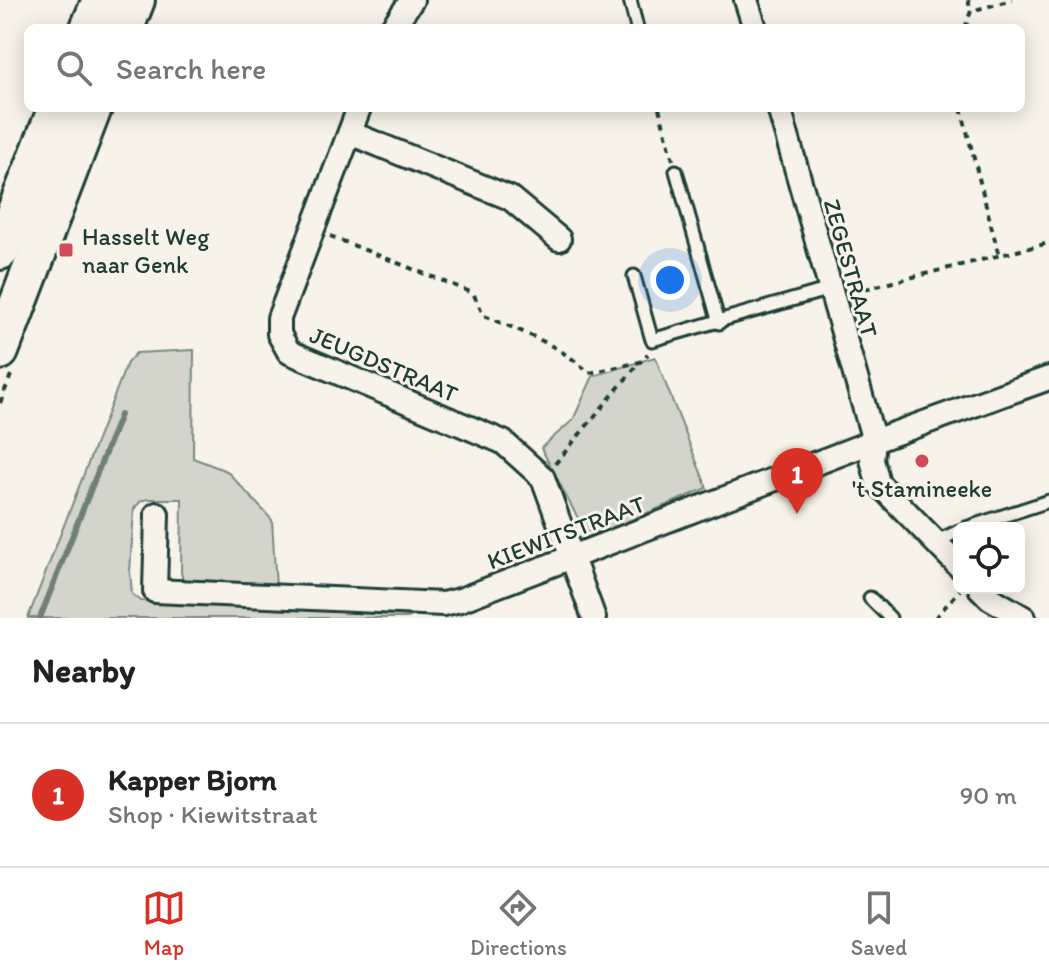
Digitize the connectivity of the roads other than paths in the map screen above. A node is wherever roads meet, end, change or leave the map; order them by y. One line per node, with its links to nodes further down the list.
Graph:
1 (101, 0): 6 (main road)
2 (136, 0): 7 (main road)
3 (412, 0): 8 (street)
4 (630, 0): 9 (lane)
5 (746, 0): 10 (street)
6 (91, 24)
7 (127, 24)
8 (395, 24)
9 (636, 24)
10 (754, 24)
11 (55, 112): 18 (main road)
12 (91, 112): 22 (main road)
13 (358, 112): 15 (street, JEUGDSTRAAT)
14 (780, 112): 20 (street, ZEGESTRAAT)
15 (350, 133): 17 (street); 30 (street, JEUGDSTRAAT)
16 (676, 171): 21 (lane)
17 (559, 239)
18 (0, 251)
19 (634, 276): 21 (lane)
20 (830, 289): 21 (lane); 24 (street, ZEGESTRAAT)
21 (719, 323)
22 (0, 351)
23 (1049, 378): 24 (street, KIEWITSTRAAT)
24 (874, 441): 29 (street, ZEGESTRAAT); 30 (street, KIEWITSTRAAT)
25 (1049, 501): 27 (lane)
26 (157, 514): 34 (street, KIEWITSTRAAT)
27 (984, 522)
28 (953, 534): 29 (lane)
29 (935, 542): 31 (street, ZEGESTRAAT)
30 (572, 559): 34 (street, KIEWITSTRAAT); 35 (street, JEUGDSTRAAT)
31 (953, 560)
32 (986, 594): 37 (street)
33 (870, 598): 36 (lane)
34 (444, 611)
35 (594, 618)
36 (890, 618)
37 (1024, 618)

